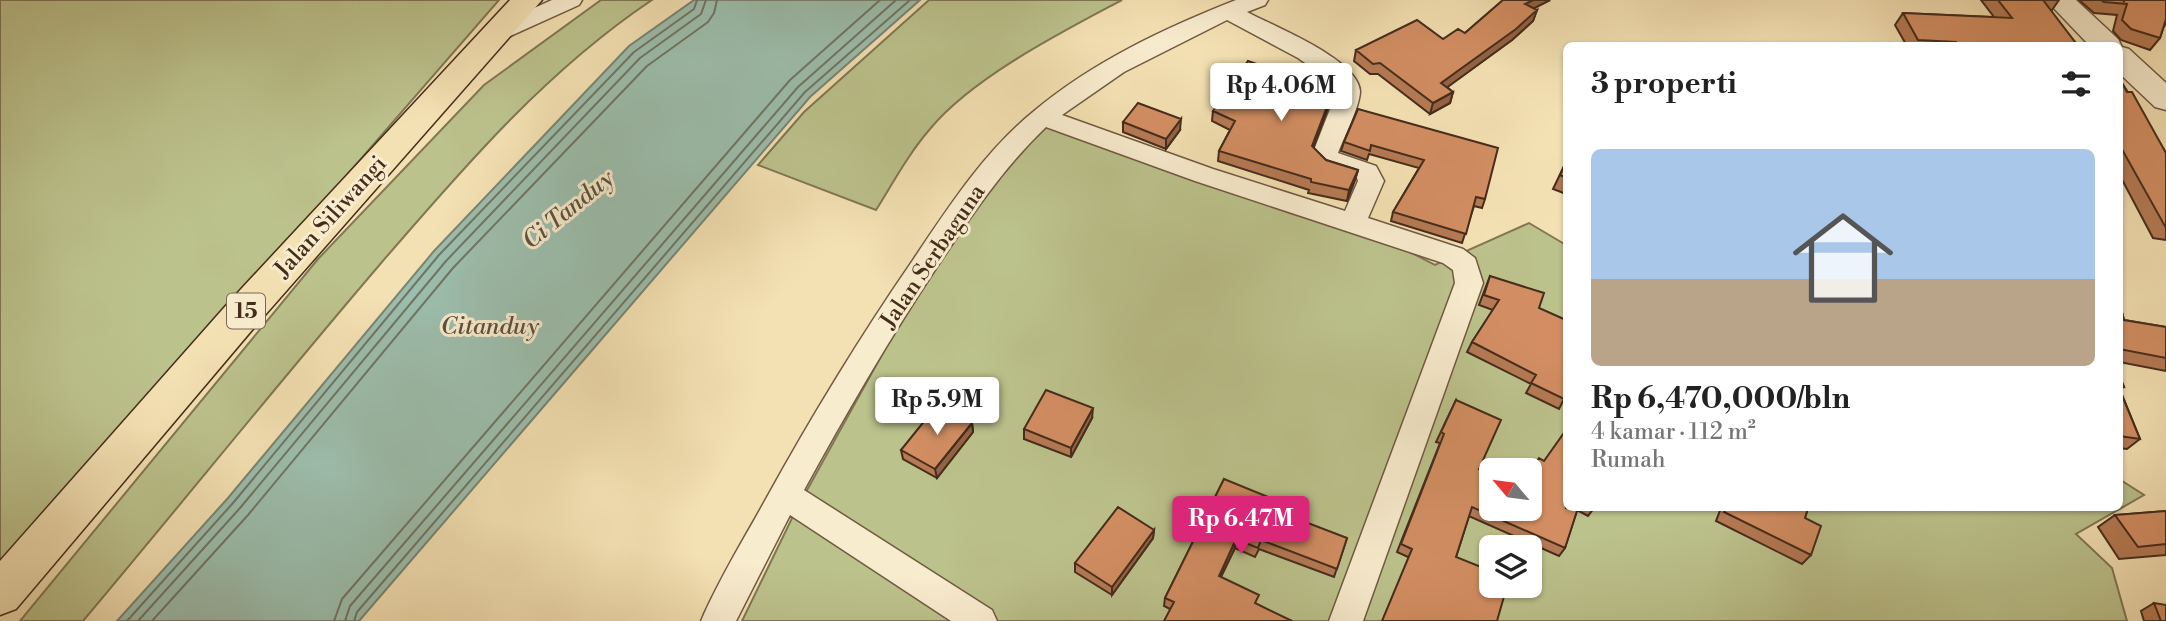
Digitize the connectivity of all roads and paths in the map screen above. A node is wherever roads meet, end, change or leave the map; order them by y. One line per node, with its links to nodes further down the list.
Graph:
1 (527, 0): 6 (highway, Jalan Siliwangi / 15)
2 (571, 0): 6 (street)
3 (1257, 0): 5 (street, Jalan Serbaguna)
4 (2060, 0): 7 (street)
5 (1228, 11): 10 (street, Jalan Serbaguna); 11 (street)
6 (498, 33): 13 (highway, Jalan Siliwangi / 15)
7 (2104, 42)
8 (2123, 60): 9 (street)
9 (2166, 100)
10 (1043, 117): 11 (street); 12 (street, Jalan Serbaguna)
11 (1352, 225): 16 (street)
12 (784, 494): 14 (street, Jalan Serbaguna); 15 (street)
13 (0, 594)
14 (718, 621)
15 (980, 621)
16 (1346, 621)

